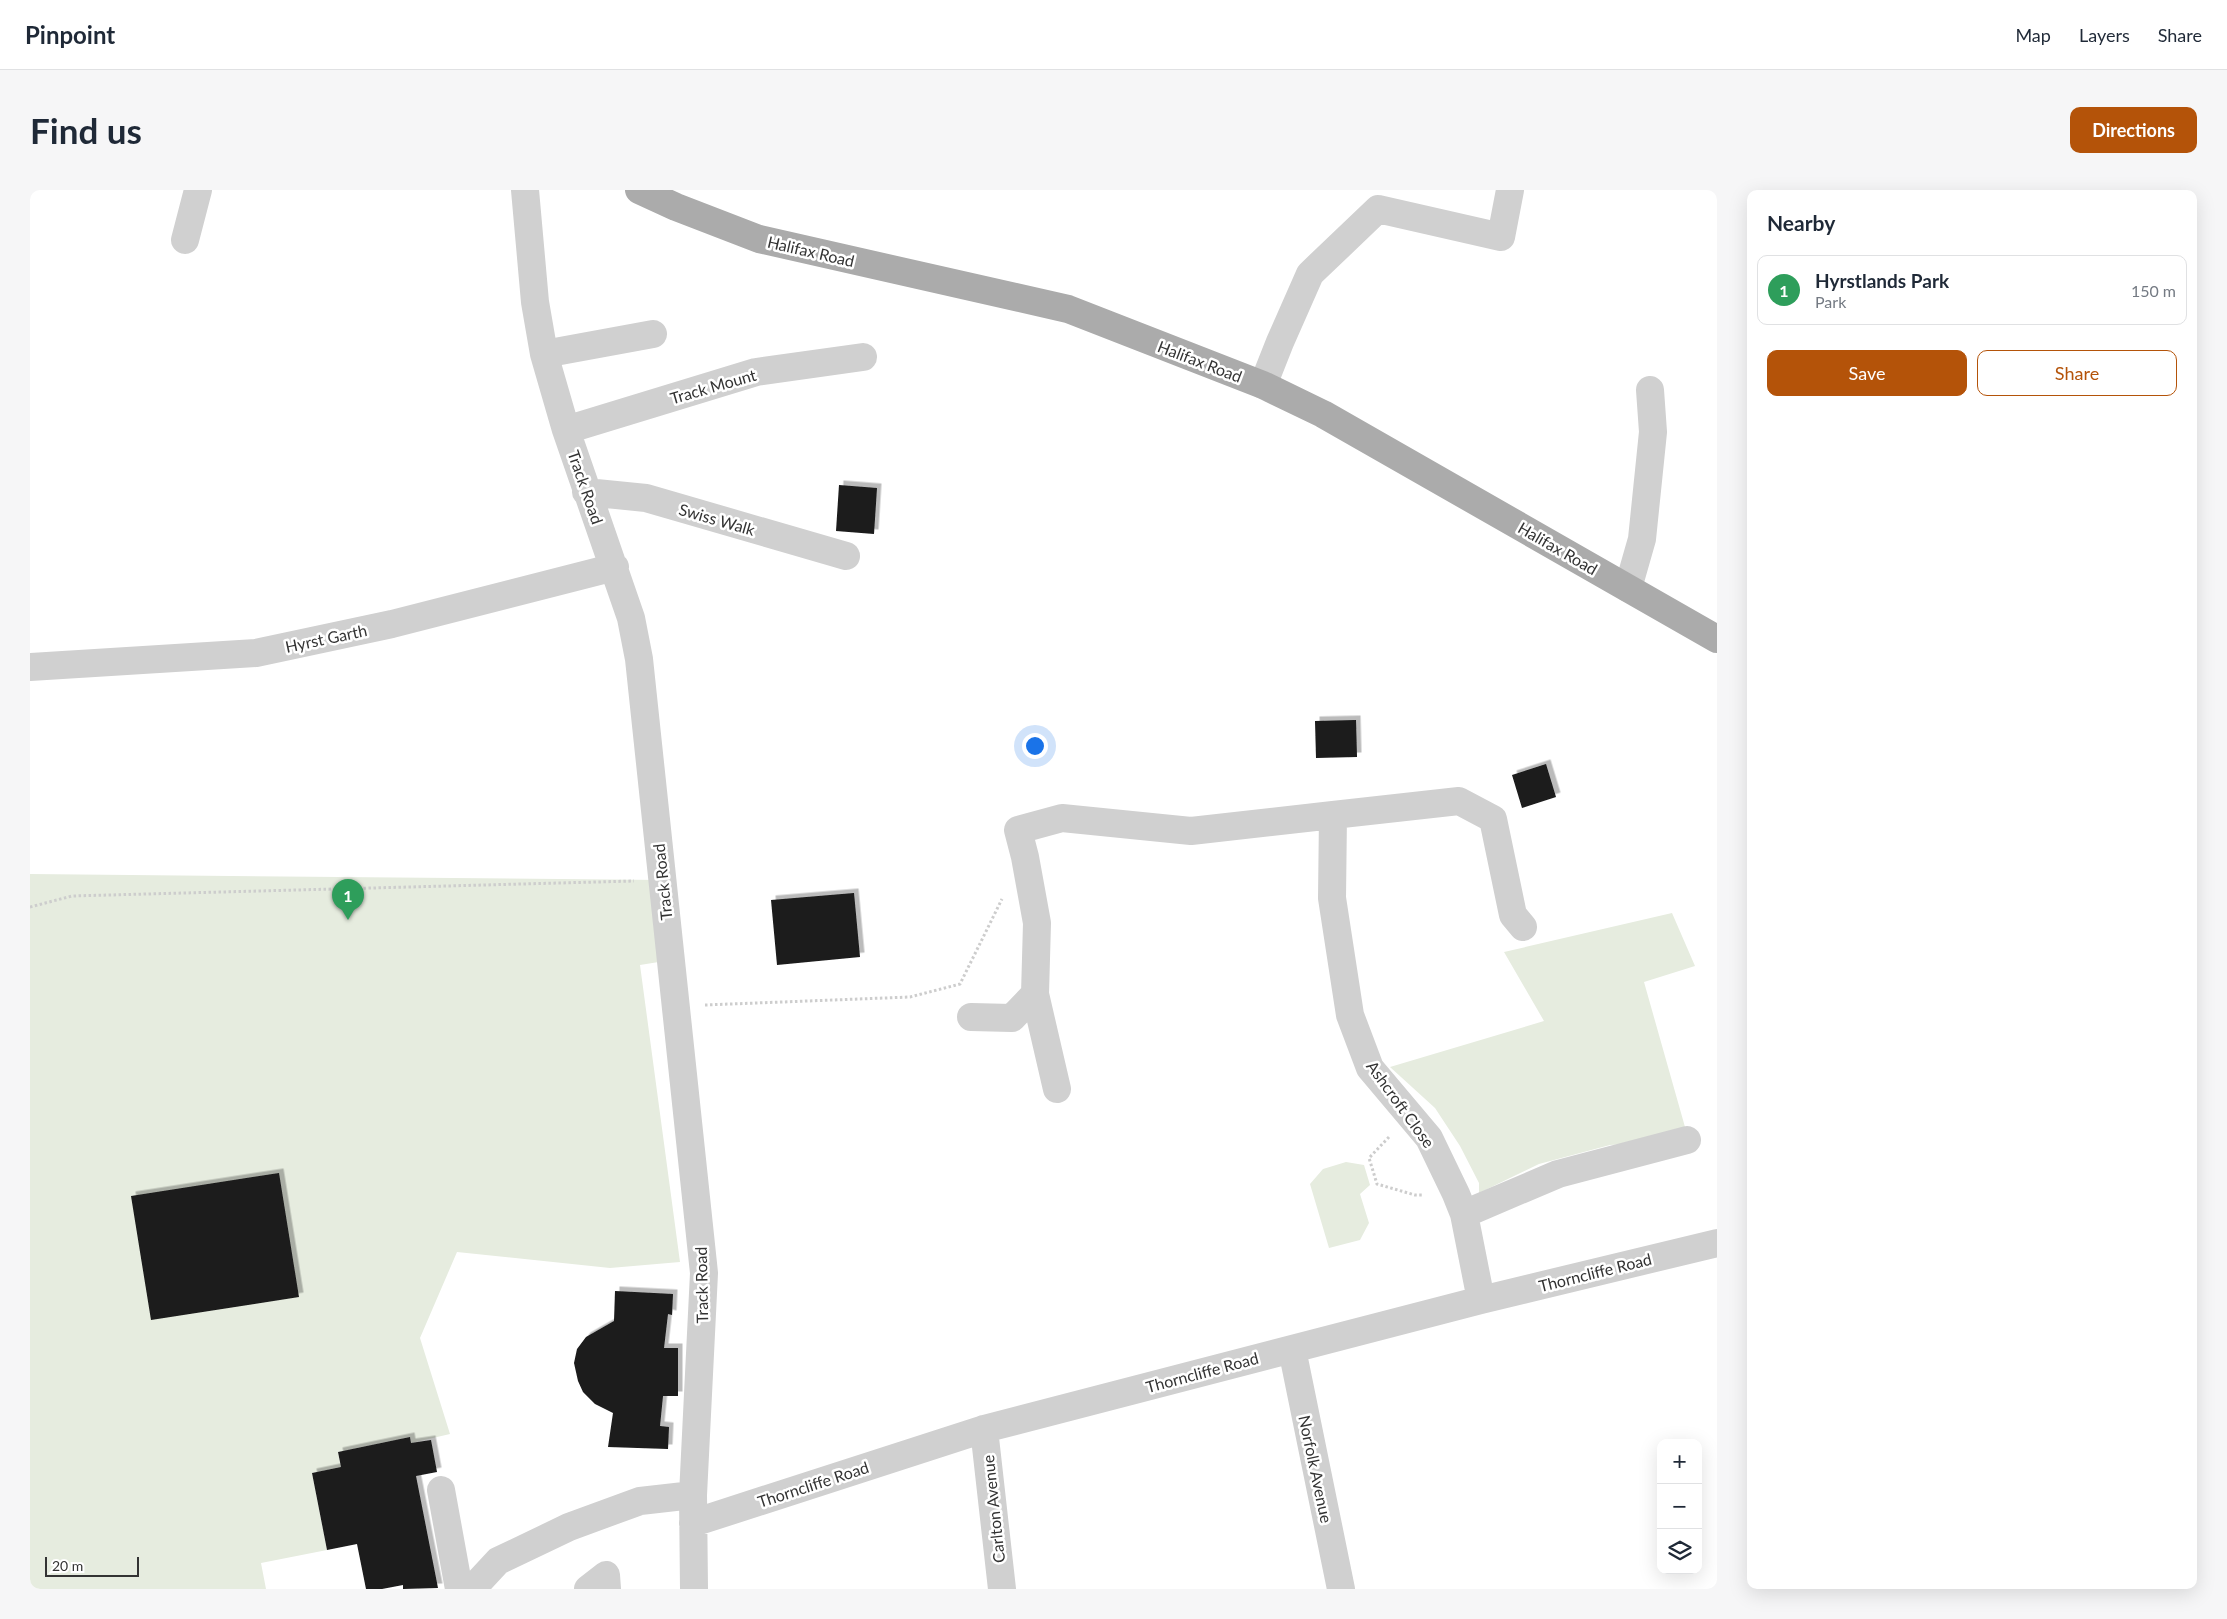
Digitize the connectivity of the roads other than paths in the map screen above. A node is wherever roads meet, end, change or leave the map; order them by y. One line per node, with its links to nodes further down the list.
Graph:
1 (198, 190): 5 (street)
2 (525, 190): 7 (street, Track Road)
3 (639, 190): 9 (main road, Halifax Road)
4 (1510, 190): 9 (street)
5 (185, 240)
6 (653, 334): 7 (street)
7 (544, 354): 11 (street, Track Road)
8 (863, 357): 11 (street, Track Mount)
9 (1263, 386): 15 (main road, Halifax Road)
10 (1650, 390): 15 (street)
11 (566, 430): 12 (street, Track Road)
12 (586, 492): 13 (street, Swiss Walk); 14 (street, Track Road)
13 (846, 556)
14 (614, 567): 17 (street, Hyrst Garth); 30 (street, Track Road)
15 (1628, 588): 16 (main road, Halifax Road)
16 (1717, 639)
17 (30, 666)
18 (1333, 815): 19 (street); 20 (street); 24 (street, Ashcroft Close)
19 (1523, 927)
20 (1035, 994): 21 (street); 22 (street)
21 (971, 1017)
22 (1057, 1089)
23 (1687, 1140): 24 (street)
24 (1460, 1204): 26 (street, Ashcroft Close)
25 (1717, 1242): 26 (street, Thorncliffe Road)
26 (1480, 1300): 27 (street, Thorncliffe Road)
27 (1292, 1349): 28 (street, Thorncliffe Road); 38 (street, Norfolk Avenue)
28 (984, 1430): 31 (street, Thorncliffe Road); 37 (street, Carlton Avenue)
29 (441, 1490): 32 (street)
30 (693, 1495): 31 (street, Track Road); 33 (street)
31 (693, 1523): 36 (street, Track Road)
32 (458, 1589)
33 (472, 1589)
34 (588, 1589): 35 (street)
35 (607, 1589)
36 (694, 1589)
37 (1002, 1589)
38 (1341, 1589)

